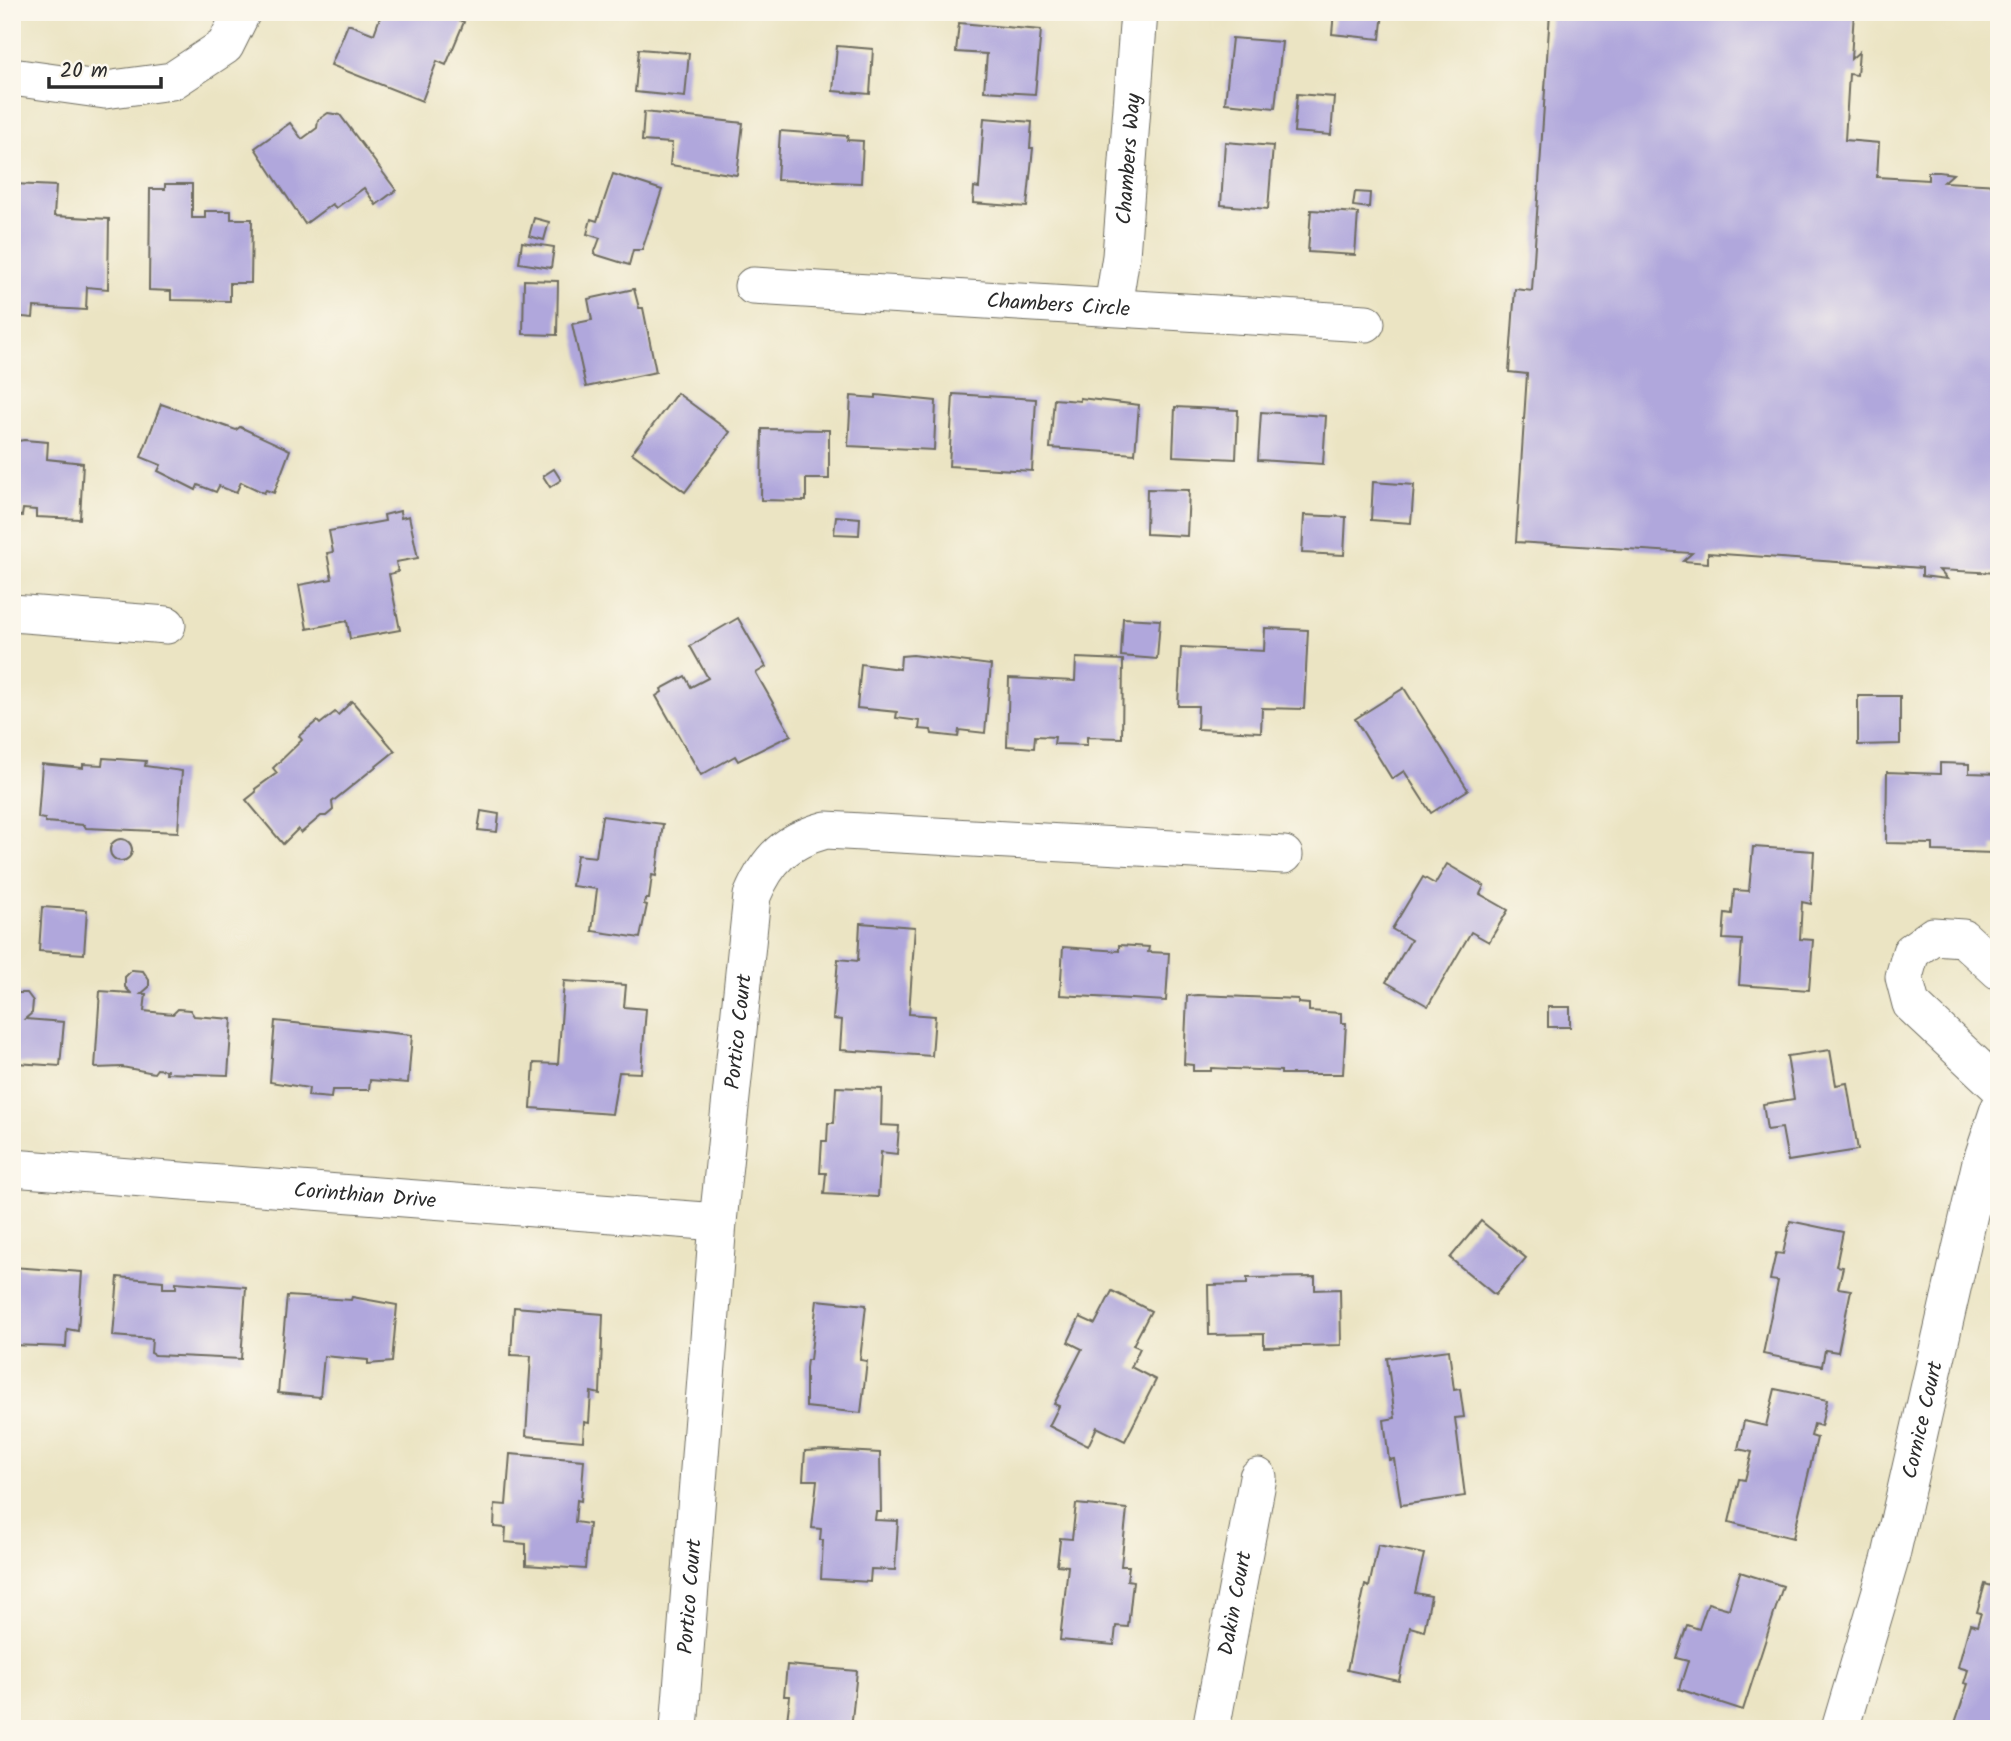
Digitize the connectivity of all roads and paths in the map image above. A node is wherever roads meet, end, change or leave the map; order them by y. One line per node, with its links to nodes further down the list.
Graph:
1 (242, 12): 3 (street)
2 (1139, 12): 5 (street, Chambers Way)
3 (12, 76)
4 (753, 286): 5 (street, Chambers Circle)
5 (1114, 307): 6 (street, Chambers Circle)
6 (1366, 323)
7 (12, 613): 8 (street)
8 (167, 625)
9 (1284, 855): 14 (street, Portico Court)
10 (1999, 971): 11 (street)
11 (1999, 1087)
12 (1999, 1109): 18 (street, Cornice Court)
13 (12, 1168): 14 (street, Corinthian Drive)
14 (718, 1222): 16 (street, Portico Court)
15 (1258, 1476): 17 (street, Dakin Court)
16 (679, 1729)
17 (1211, 1729)
18 (1840, 1729)

